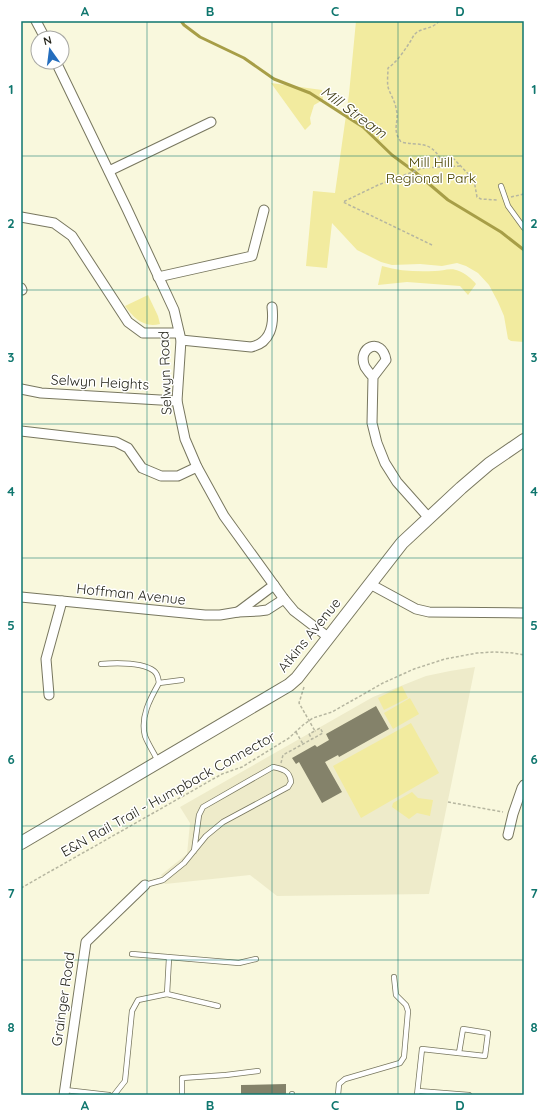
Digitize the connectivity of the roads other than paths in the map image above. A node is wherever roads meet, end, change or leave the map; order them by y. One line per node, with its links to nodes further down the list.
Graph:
1 (36, 21): 2 (street)
2 (41, 30)
3 (60, 70): 5 (street, Selwyn Road)
4 (211, 122): 5 (street)
5 (109, 171): 10 (street, Selwyn Road)
6 (501, 186): 9 (lane)
7 (264, 210): 10 (street)
8 (21, 217): 12 (street)
9 (524, 228)
10 (158, 277): 12 (street, Selwyn Road)
11 (272, 306): 12 (street)
12 (180, 337): 15 (street, Selwyn Road)
13 (373, 377): 19 (street)
14 (21, 389): 15 (street, Selwyn Heights)
15 (177, 401): 18 (street, Selwyn Road)
16 (21, 431): 18 (street)
17 (524, 440): 19 (street, Atkins Avenue)
18 (197, 467): 21 (street, Selwyn Road)
19 (429, 518): 20 (street, Atkins Avenue)
20 (370, 584): 26 (street); 27 (street, Atkins Avenue)
21 (274, 585): 23 (street, Selwyn Road); 25 (street, Hoffman Avenue)
22 (21, 597): 24 (street, Hoffman Avenue)
23 (284, 599): 25 (street, Hoffman Avenue); 27 (street, Selwyn Road)
24 (62, 601): 25 (street, Hoffman Avenue); 31 (street)
25 (238, 612)
26 (524, 613)
27 (328, 637): 32 (street, Atkins Avenue)
28 (101, 664): 30 (lane)
29 (182, 680): 30 (lane)
30 (159, 683): 32 (lane)
31 (49, 695)
32 (159, 762): 35 (street, Atkins Avenue)
33 (524, 785): 34 (street)
34 (508, 835)
35 (21, 843)
36 (194, 851): 36 (lane); 37 (lane)
37 (145, 885): 46 (street, Grainger Road)
38 (132, 954): 39 (lane)
39 (169, 958): 40 (lane); 42 (lane)
40 (256, 959)
41 (394, 977): 51 (lane)
42 (167, 994): 43 (lane); 49 (lane)
43 (218, 1006)
44 (459, 1053): 44 (lane); 47 (lane)
45 (258, 1071): 50 (lane)
46 (64, 1092): 48 (lane)
47 (418, 1093): 52 (lane)
48 (109, 1095)
49 (114, 1095)
50 (182, 1095)
51 (338, 1095)
52 (469, 1095)

